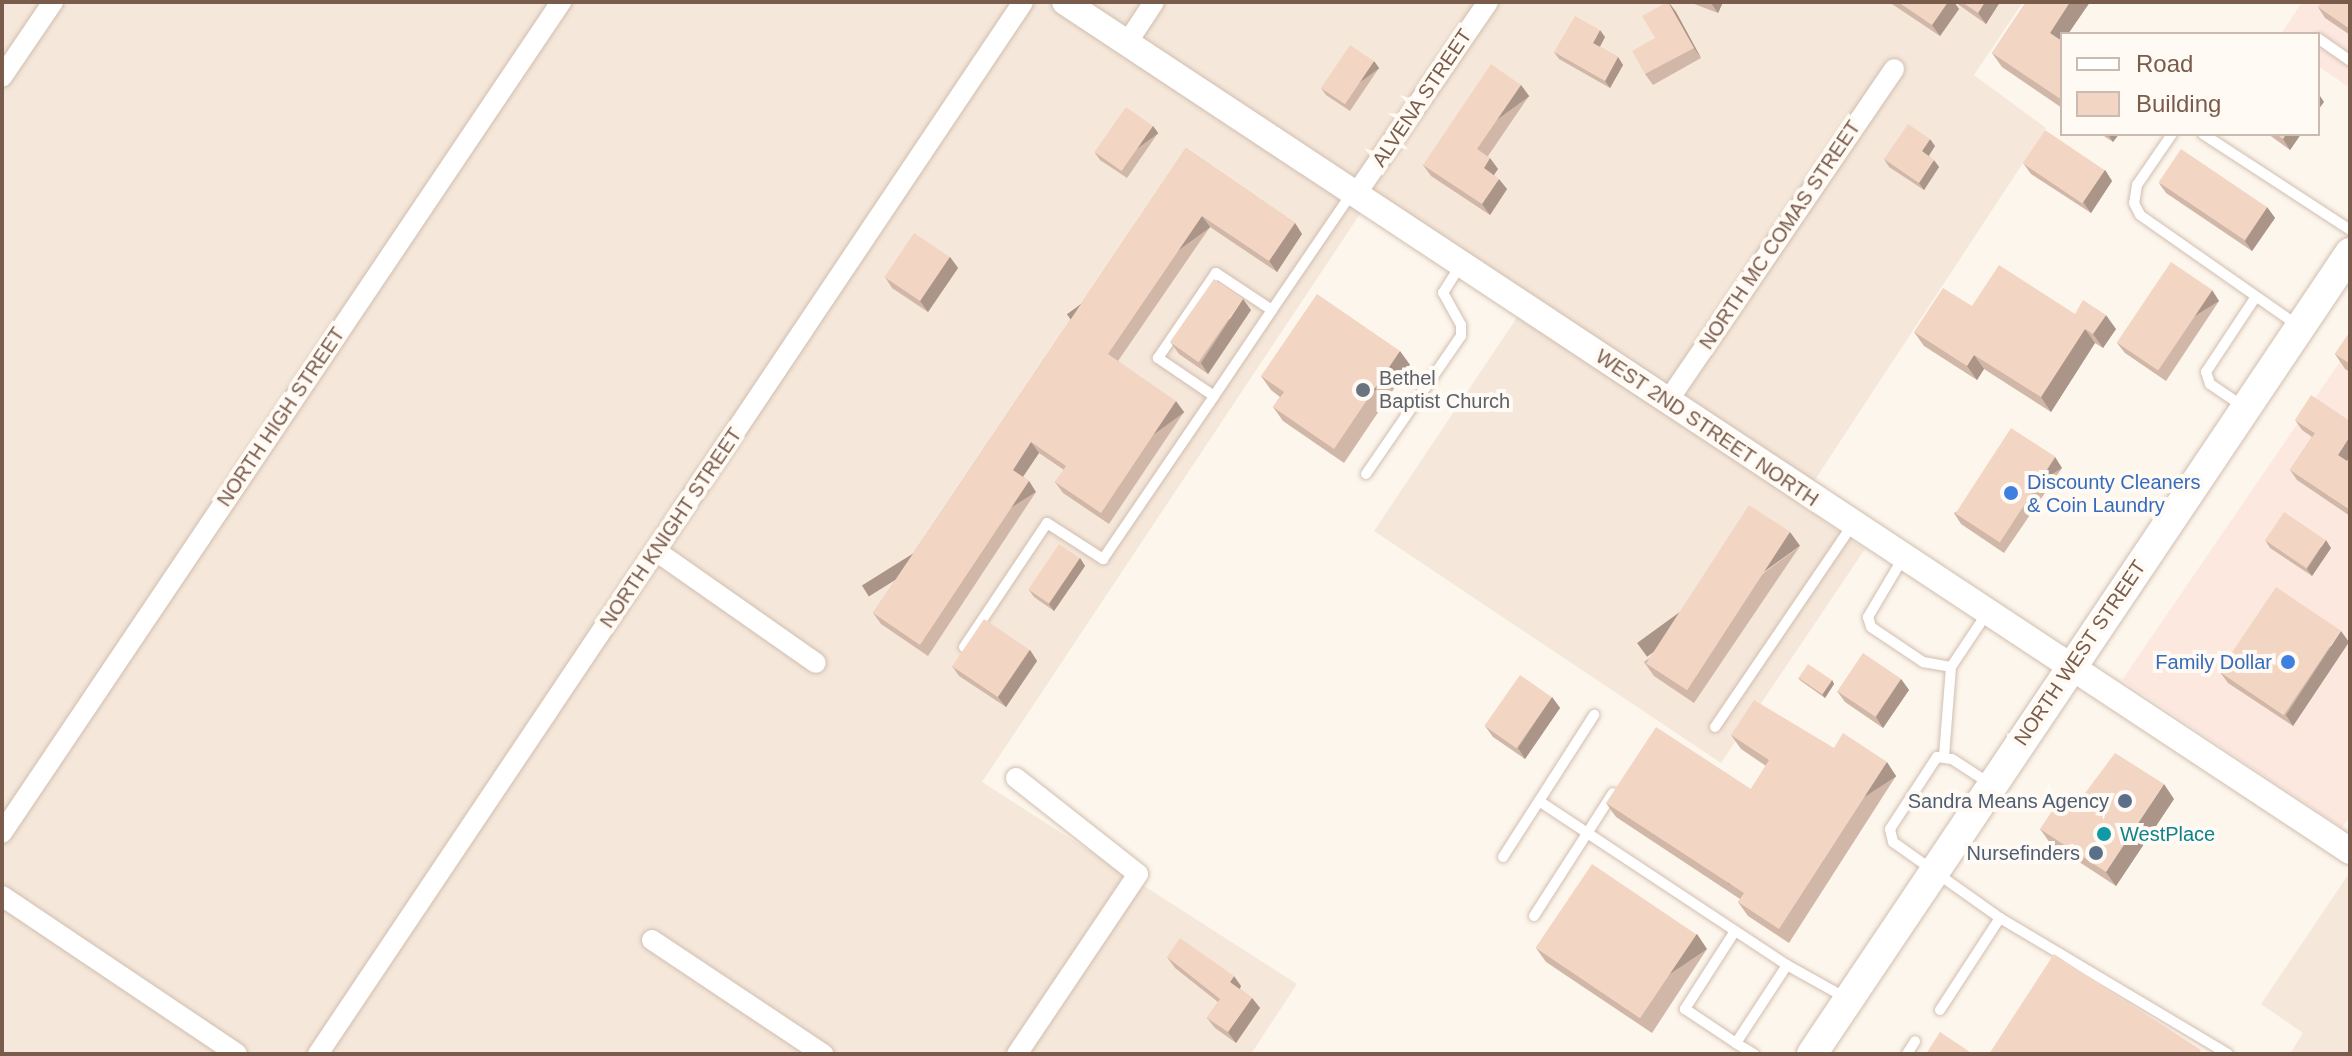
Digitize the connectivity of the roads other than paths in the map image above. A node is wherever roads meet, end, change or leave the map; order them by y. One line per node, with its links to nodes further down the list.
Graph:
1 (53, 2): 11 (street)
2 (561, 2): 41 (street, NORTH HIGH STREET)
3 (1023, 2): 26 (street, NORTH KNIGHT STREET)
4 (1065, 2): 8 (street, WEST 2ND STREET NORTH)
5 (1154, 2): 8 (street)
6 (1488, 2): 14 (street, ALVENA STREET)
7 (2320, 40): 9 (lane)
8 (1127, 43): 14 (street, WEST 2ND STREET NORTH)
9 (2350, 61)
10 (1894, 69): 22 (street, NORTH MC COMAS STREET)
11 (2, 77)
12 (2171, 136): 18 (lane)
13 (2206, 136): 15 (lane)
14 (1354, 193): 17 (street, WEST 2ND STREET NORTH); 19 (lane)
15 (2350, 230)
16 (2350, 253): 20 (main road, NORTH WEST STREET)
17 (1461, 264): 22 (street, WEST 2ND STREET NORTH); 24 (lane)
18 (2255, 298): 20 (lane); 23 (lane)
19 (1272, 310): 21 (lane); 21 (lane)
20 (2299, 327): 23 (main road, NORTH WEST STREET)
21 (1214, 396): 29 (lane)
22 (1667, 402): 25 (street, WEST 2ND STREET NORTH)
23 (2245, 408): 32 (main road, NORTH WEST STREET)
24 (1366, 474)
25 (1853, 524): 27 (street, WEST 2ND STREET NORTH); 34 (lane)
26 (656, 551): 30 (street); 56 (street, NORTH KNIGHT STREET)
27 (1903, 558): 28 (street, WEST 2ND STREET NORTH); 31 (lane)
28 (1987, 613): 31 (lane); 32 (street, WEST 2ND STREET NORTH)
29 (964, 647)
30 (816, 663)
31 (1951, 667): 35 (lane)
32 (2070, 668): 38 (main road, NORTH WEST STREET); 42 (street, WEST 2ND STREET NORTH)
33 (1594, 715): 39 (lane)
34 (1715, 727)
35 (1944, 756): 38 (lane); 44 (lane)
36 (1016, 778): 58 (street)
37 (1622, 781): 40 (lane)
38 (1991, 785): 44 (main road, NORTH WEST STREET)
39 (1539, 801): 40 (lane); 43 (lane)
40 (1588, 832): 46 (lane); 48 (lane)
41 (2, 833)
42 (2350, 851)
43 (1503, 857)
44 (1933, 870): 47 (lane); 51 (main road, NORTH WEST STREET)
45 (2, 896): 55 (street)
46 (1534, 916)
47 (2000, 918): 52 (lane); 62 (lane)
48 (1735, 931): 50 (lane); 54 (lane)
49 (652, 940): 57 (street)
50 (1787, 965): 51 (lane); 54 (lane)
51 (1848, 999): 60 (main road, NORTH WEST STREET)
52 (1940, 1010)
53 (1915, 1041): 61 (lane)
54 (1736, 1043): 59 (lane)
55 (237, 1054)
56 (318, 1054)
57 (823, 1054)
58 (1017, 1054)
59 (1754, 1054)
60 (1812, 1054)
61 (1907, 1054)
62 (2228, 1054)

